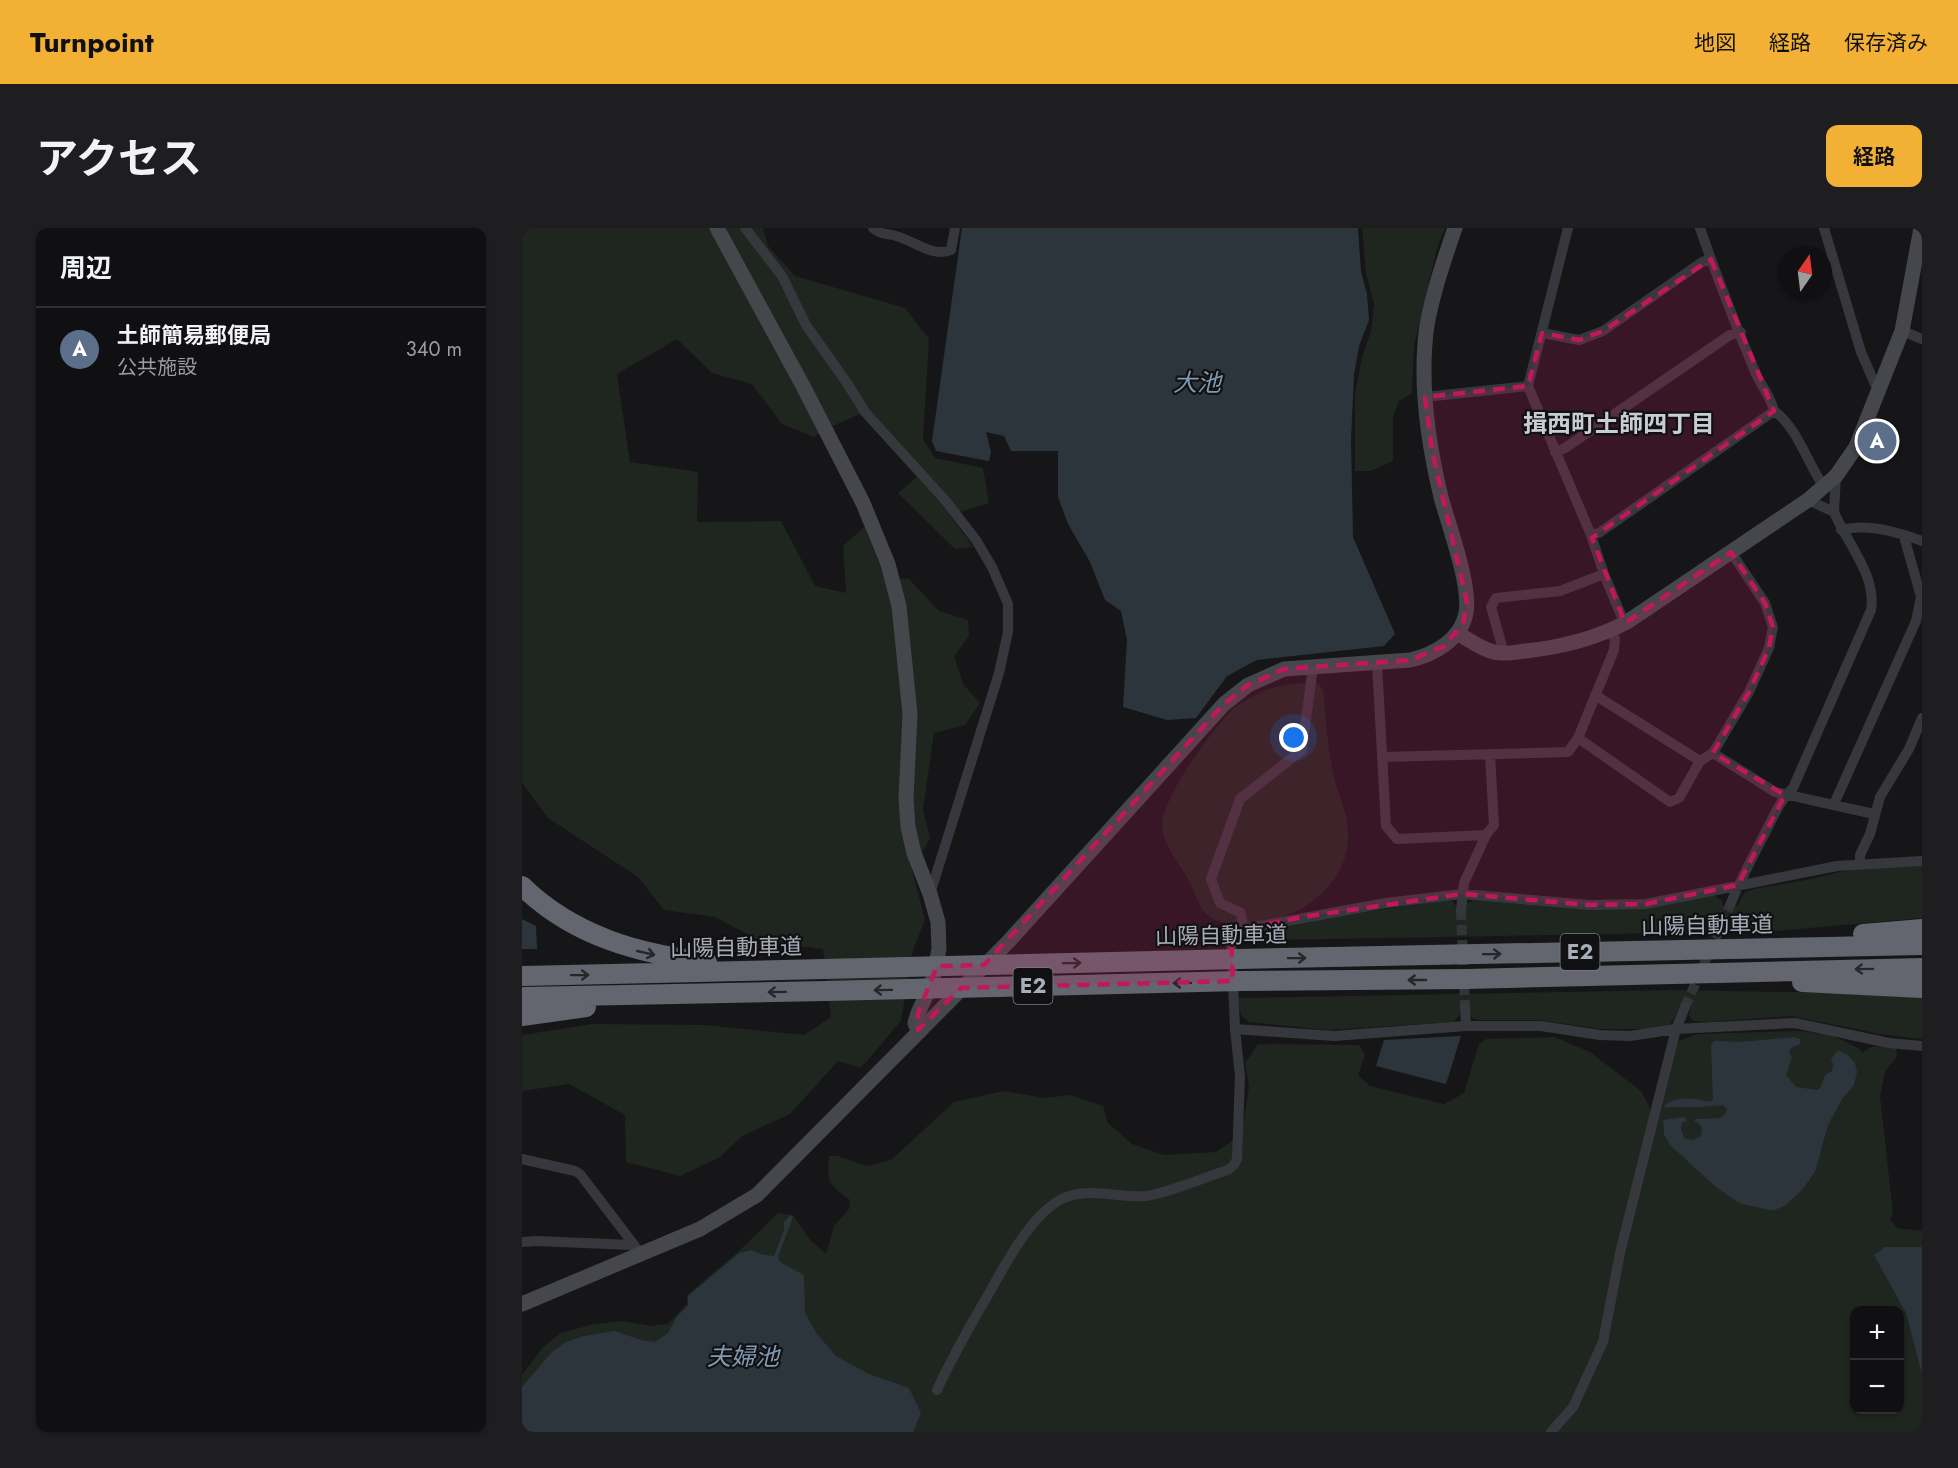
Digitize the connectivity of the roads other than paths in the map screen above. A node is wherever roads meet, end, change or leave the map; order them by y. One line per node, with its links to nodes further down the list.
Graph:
1 (717, 228): 52 (street)
2 (745, 228): 52 (street)
3 (873, 228): 4 (street)
4 (955, 228)
5 (1455, 228): 17 (street)
6 (1568, 228): 13 (street)
7 (1700, 228): 10 (street)
8 (1824, 228): 16 (street)
9 (1921, 228): 11 (street)
10 (1711, 259): 12 (street); 13 (street)
11 (1902, 331): 14 (street); 16 (street)
12 (1741, 332): 18 (street); 19 (street)
13 (1542, 333): 15 (street)
14 (1922, 339)
15 (1528, 386): 17 (street); 19 (street)
16 (1878, 392): 20 (street)
17 (1425, 397): 33 (street)
18 (1774, 411): 21 (street); 26 (street)
19 (1556, 452): 26 (street)
20 (1836, 476): 21 (street); 23 (street)
21 (1824, 487): 22 (street)
22 (1808, 500): 23 (street); 29 (street)
23 (1834, 512): 25 (street)
24 (1922, 527): 28 (street)
25 (1841, 530): 27 (street); 44 (street)
26 (1591, 535): 30 (street)
27 (1906, 536): 28 (street); 45 (street)
28 (1920, 540)
29 (1731, 552): 31 (street); 40 (street)
30 (1604, 574): 31 (street); 34 (street)
31 (1627, 622): 32 (street)
32 (1610, 631): 34 (street); 37 (street)
33 (1457, 633): 34 (street); 35 (street)
34 (1502, 653)
35 (1377, 663): 36 (street); 42 (street)
36 (1313, 666): 56 (street); 73 (street)
37 (1595, 695): 39 (street); 43 (street)
38 (1922, 718): 46 (street)
39 (1578, 738): 41 (street); 43 (street)
40 (1713, 753): 43 (street); 44 (street)
41 (1490, 755): 42 (street); 47 (street)
42 (1382, 757): 47 (street)
43 (1700, 761)
44 (1785, 795): 45 (street); 50 (street)
45 (1834, 804): 46 (street)
46 (1874, 814): 49 (street)
47 (1486, 835): 53 (street)
48 (1922, 861): 49 (street)
49 (1860, 864): 50 (street)
50 (1738, 885): 53 (street); 54 (street)
51 (522, 886): 61 (highway, one-way to 61)
52 (930, 894): 73 (street)
53 (1462, 894): 55 (street); 56 (street)
54 (1731, 903)
55 (1461, 910)
56 (1243, 928): 71 (street)
57 (1922, 929): 59 (highway)
58 (1922, 945): 59 (highway, 山陽自動車道 / E2)
59 (1684, 950): 61 (highway, 山陽自動車道 / E2, one-way to 59, bridge)
60 (1922, 968): 63 (highway, 山陽自動車道 / E2, one-way to 63)
61 (783, 971): 62 (highway, 山陽自動車道 / E2, one-way to 61)
62 (522, 976)
63 (1467, 979): 64 (highway); 65 (highway, 山陽自動車道 / E2, one-way to 65, bridge)
64 (1922, 988)
65 (729, 993): 66 (highway, 山陽自動車道 / E2); 69 (highway)
66 (522, 997)
67 (1465, 1006): 70 (street)
68 (1685, 1007): 72 (street)
69 (522, 1016)
70 (1466, 1026): 71 (street); 72 (street)
71 (1235, 1029): 79 (street)
72 (1676, 1029): 74 (street); 80 (street)
73 (918, 1030): 77 (street)
74 (1922, 1046)
75 (522, 1159): 77 (street)
76 (522, 1242): 77 (street)
77 (637, 1250): 78 (street)
78 (522, 1304)
79 (937, 1390)
80 (1551, 1432)

